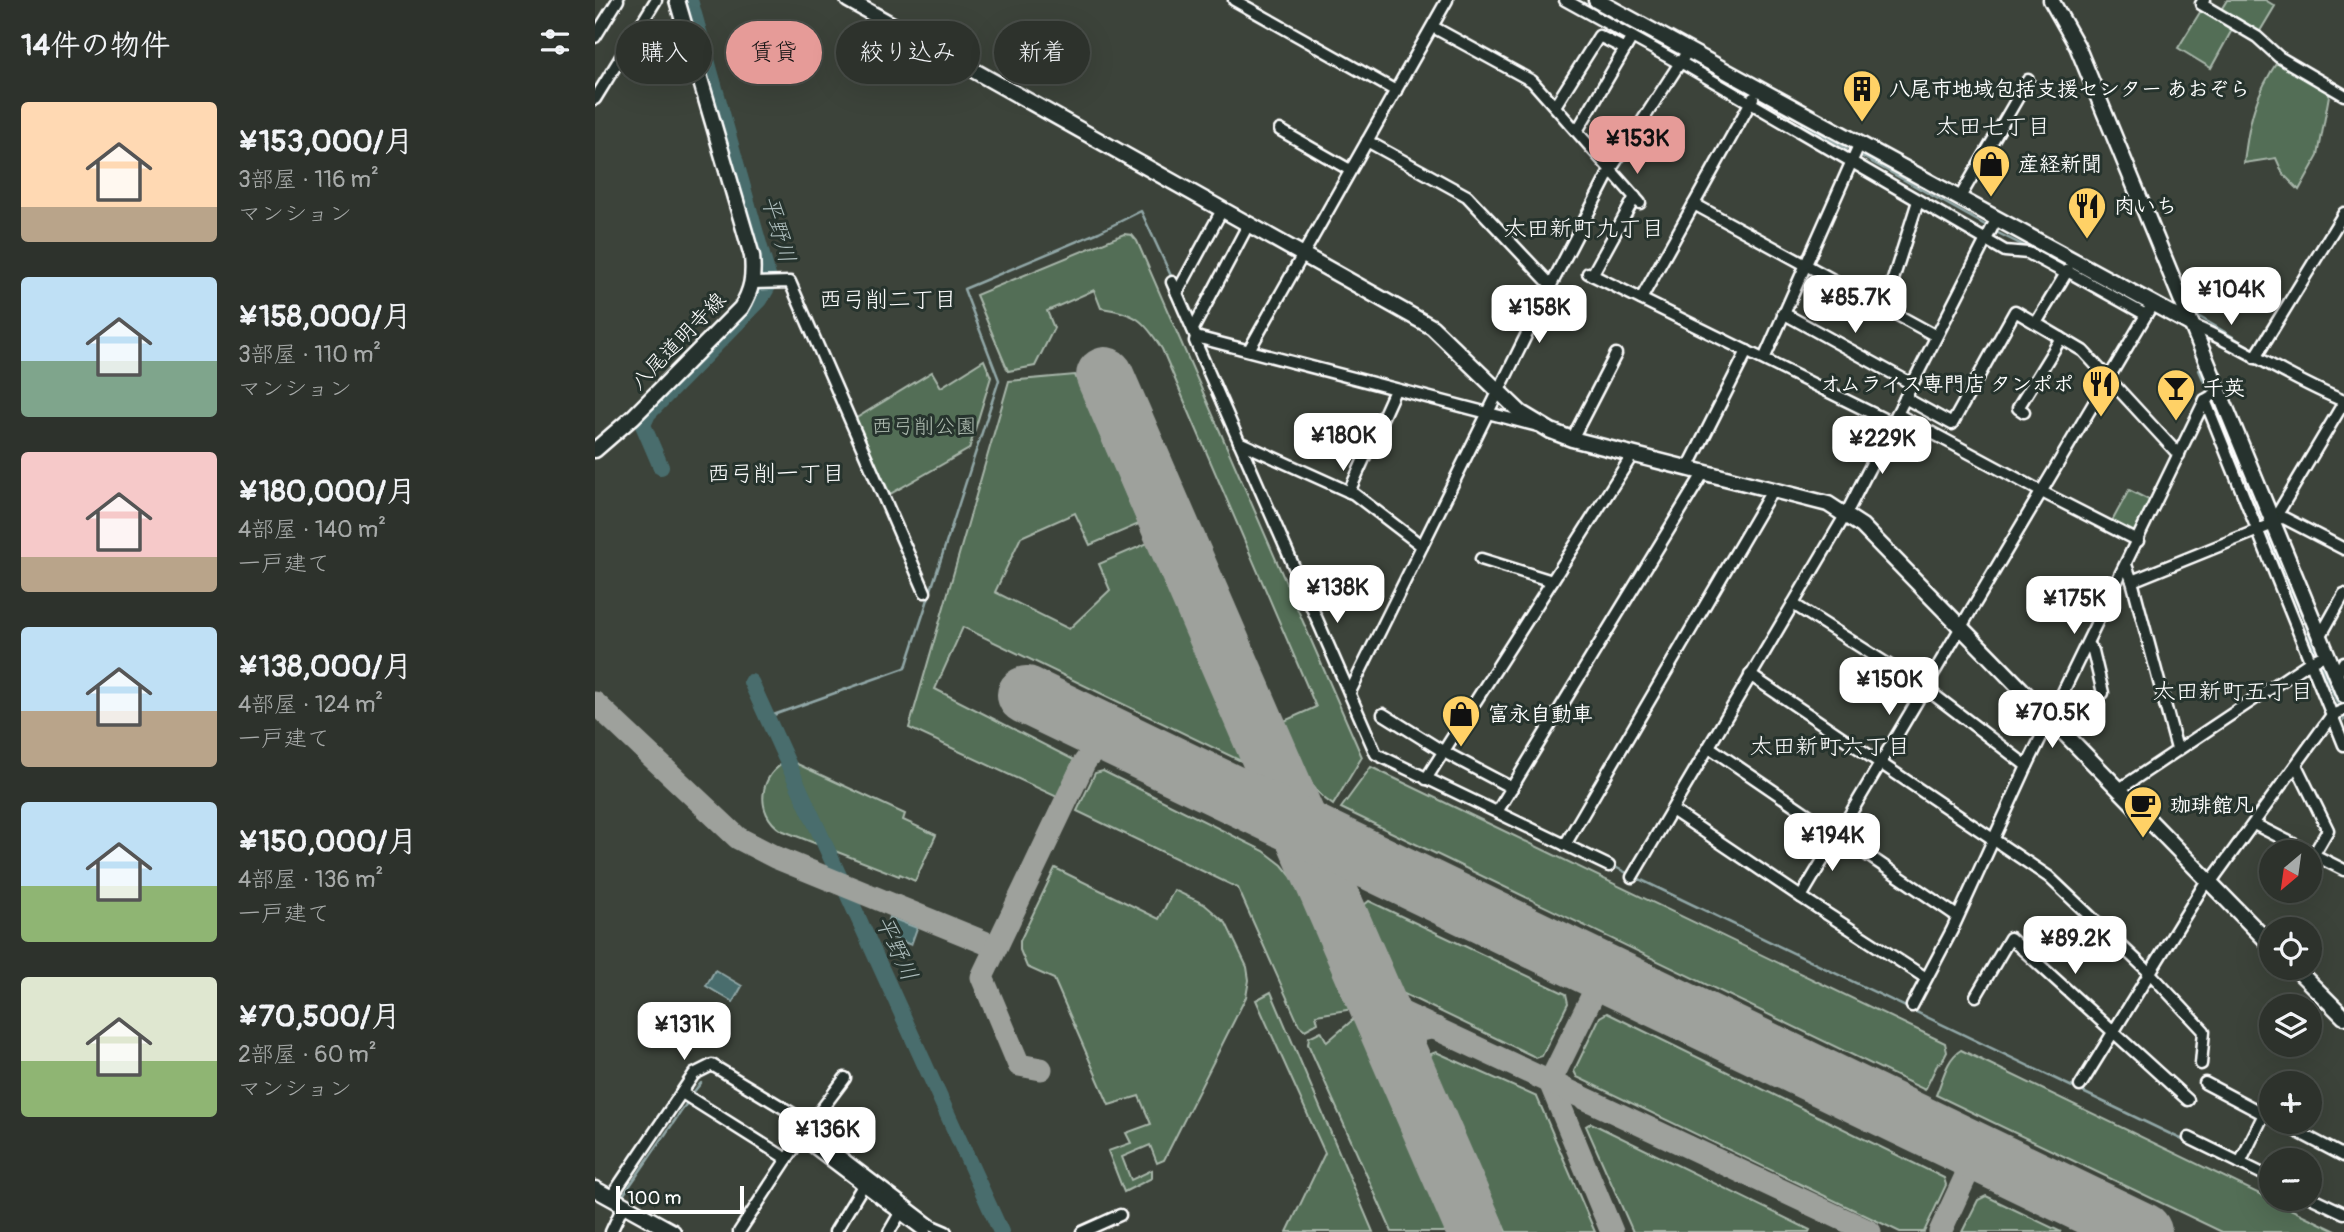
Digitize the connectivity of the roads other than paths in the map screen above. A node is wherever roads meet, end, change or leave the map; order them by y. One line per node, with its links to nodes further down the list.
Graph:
1 (618, 0): 12 (street)
2 (656, 0): 17 (street)
3 (677, 0): 43 (street, 八尾道明寺線)
4 (848, 0): 34 (street)
5 (1234, 0): 19 (street)
6 (1565, 0): 13 (street)
7 (1596, 0): 15 (street)
8 (2051, 0): 51 (street)
9 (2204, 0): 20 (street)
10 (1445, 1): 11 (street)
11 (1433, 26): 19 (street); 23 (street)
12 (595, 37)
13 (1632, 37): 14 (street); 15 (street)
14 (1625, 50): 23 (street); 25 (street)
15 (1684, 59): 18 (street); 22 (street); 29 (street)
16 (2028, 80): 31 (street)
17 (599, 82): 21 (street)
18 (1759, 88): 22 (street); 27 (street)
19 (1396, 91): 26 (street)
20 (2344, 94)
21 (595, 99)
22 (1750, 103): 28 (street); 33 (street)
23 (1555, 106): 25 (street)
24 (1280, 130): 30 (street)
25 (1577, 131): 29 (street)
26 (1367, 141): 30 (street); 44 (street)
27 (1859, 145): 28 (street); 31 (street)
28 (1850, 162): 32 (street); 40 (street)
29 (1611, 169): 44 (street); 46 (street)
30 (1350, 170): 39 (street)
31 (1959, 199): 36 (street)
32 (1918, 201): 38 (street); 47 (street)
33 (1694, 204): 40 (street); 46 (street)
34 (1223, 210): 37 (street); 45 (street)
35 (2344, 213): 58 (street)
36 (1996, 220): 38 (street); 41 (street)
37 (1248, 225): 39 (street); 52 (street)
38 (1986, 240): 41 (street); 53 (street)
39 (1304, 256): 55 (street); 63 (street)
40 (1805, 265): 47 (street); 49 (street)
41 (2068, 269): 48 (street); 50 (street)
42 (1172, 282): 45 (street)
43 (764, 283): 74 (street, 八尾道明寺線); 92 (street)
44 (1551, 285): 63 (street)
45 (1177, 293): 52 (street)
46 (1641, 299): 56 (street)
47 (1884, 308): 53 (street)
48 (2149, 310): 51 (street); 60 (street)
49 (1783, 313): 59 (street); 61 (street)
50 (2036, 323): 54 (street); 65 (street)
51 (2192, 325): 58 (street); 64 (street)
52 (1194, 333): 55 (street); 73 (street)
53 (1936, 336): 61 (street)
54 (2061, 338): 60 (street); 67 (street)
55 (1249, 350): 62 (street)
56 (1747, 351): 59 (street); 77 (street)
57 (1616, 354): 72 (street)
58 (2258, 354): 66 (street)
59 (1764, 359): 70 (street)
60 (2110, 379): 76 (street); 81 (street)
61 (1912, 384): 65 (street)
62 (1395, 390): 69 (street); 80 (street)
63 (1500, 392): 69 (street); 71 (street)
64 (2211, 395): 76 (street); 83 (street)
65 (1905, 398): 68 (street)
66 (2344, 402): 83 (street)
67 (2024, 412)
68 (1897, 414): 70 (street); 81 (street)
69 (1488, 415): 71 (street); 85 (street)
70 (1892, 424): 82 (street)
71 (1542, 426): 72 (street)
72 (1572, 439): 75 (street)
73 (1239, 442): 80 (street); 104 (street)
74 (595, 450)
75 (1633, 454): 77 (street); 89 (street)
76 (2179, 455): 84 (street)
77 (1688, 468): 78 (street)
78 (1704, 472): 79 (street); 119 (street)
79 (1773, 489): 82 (street); 128 (street)
80 (1349, 492): 85 (street)
81 (2042, 492): 84 (street); 95 (street)
82 (1846, 514): 94 (street); 95 (street)
83 (2269, 524): 86 (street); 90 (street); 91 (street)
84 (2138, 541): 88 (street)
85 (1422, 546): 104 (street)
86 (2344, 549)
87 (1481, 559): 89 (street)
88 (2126, 565): 90 (street); 97 (street)
89 (1552, 581): 114 (street)
90 (2131, 581): 113 (street)
91 (2292, 591): 96 (street); 99 (street)
92 (925, 592)
93 (2344, 594): 96 (street)
94 (1793, 604): 101 (street); 103 (street)
95 (1961, 629): 103 (street); 110 (street)
96 (2320, 636): 98 (street)
97 (2087, 644): 105 (street); 110 (street)
98 (2324, 656): 99 (street); 102 (street)
99 (2310, 662): 109 (street); 113 (street)
100 (2344, 662): 102 (street)
101 (1750, 675): 112 (street); 115 (street)
102 (2336, 676): 106 (street)
103 (1925, 688): 115 (street); 117 (street)
104 (1350, 692): 118 (street)
105 (2103, 693)
106 (2344, 695)
107 (2344, 710): 109 (street)
108 (1383, 714): 114 (street)
109 (2332, 715): 111 (street); 116 (street)
110 (2050, 720): 117 (street); 120 (street)
111 (2344, 745)
112 (1709, 747): 121 (street); 124 (street)
113 (2177, 749): 120 (street)
114 (1444, 752): 118 (street); 119 (street)
115 (1879, 762): 124 (street); 125 (street)
116 (2296, 765): 123 (street); 127 (street)
117 (2027, 766): 125 (street)
118 (1426, 779): 122 (street)
119 (1512, 788): 122 (street)
120 (2118, 790): 133 (street)
121 (1672, 810): 132 (street); 134 (street)
122 (1497, 812): 128 (street)
123 (2254, 824): 126 (street); 133 (street)
124 (1836, 834): 134 (street); 135 (street)
125 (1992, 840): 135 (street); 137 (street)
126 (2285, 840)
127 (2321, 840)
128 (1565, 845): 130 (street)
129 (2322, 859): 131 (street)
130 (1609, 866)
131 (2344, 870)
132 (1632, 877)
133 (2208, 882): 136 (street); 137 (street)
134 (1801, 897): 138 (street)
135 (1958, 916): 138 (street)
136 (2259, 933)
137 (2149, 972): 143 (street); 144 (street)
138 (1926, 978): 141 (street)
139 (2307, 980): 142 (street)
140 (1976, 996): 143 (street)
141 (1912, 1006)
142 (2344, 1017)
143 (2113, 1032): 147 (street); 149 (street)
144 (2201, 1064)
145 (845, 1078): 151 (street)
146 (2205, 1083): 150 (street)
147 (2080, 1086)
148 (682, 1093): 151 (street); 156 (street); 161 (street)
149 (2188, 1100)
150 (2259, 1111)
151 (805, 1131): 156 (street); 159 (street)
152 (2259, 1131): 157 (street)
153 (2302, 1134): 155 (street)
154 (2189, 1138): 157 (street)
155 (2344, 1156)
156 (787, 1159): 171 (street)
157 (2240, 1163): 158 (street)
158 (2259, 1172)
159 (866, 1182): 163 (street); 169 (street)
160 (595, 1189): 161 (street)
161 (618, 1201): 168 (street); 170 (street)
162 (2322, 1203): 164 (street)
163 (902, 1209): 167 (street); 172 (street)
164 (2344, 1213)
165 (1120, 1215): 166 (street)
166 (1103, 1228): 174 (street)
167 (930, 1230): 173 (street)
168 (668, 1231)
169 (838, 1231)
170 (611, 1232)
171 (740, 1232)
172 (889, 1232)
173 (946, 1232)
174 (1082, 1232)

